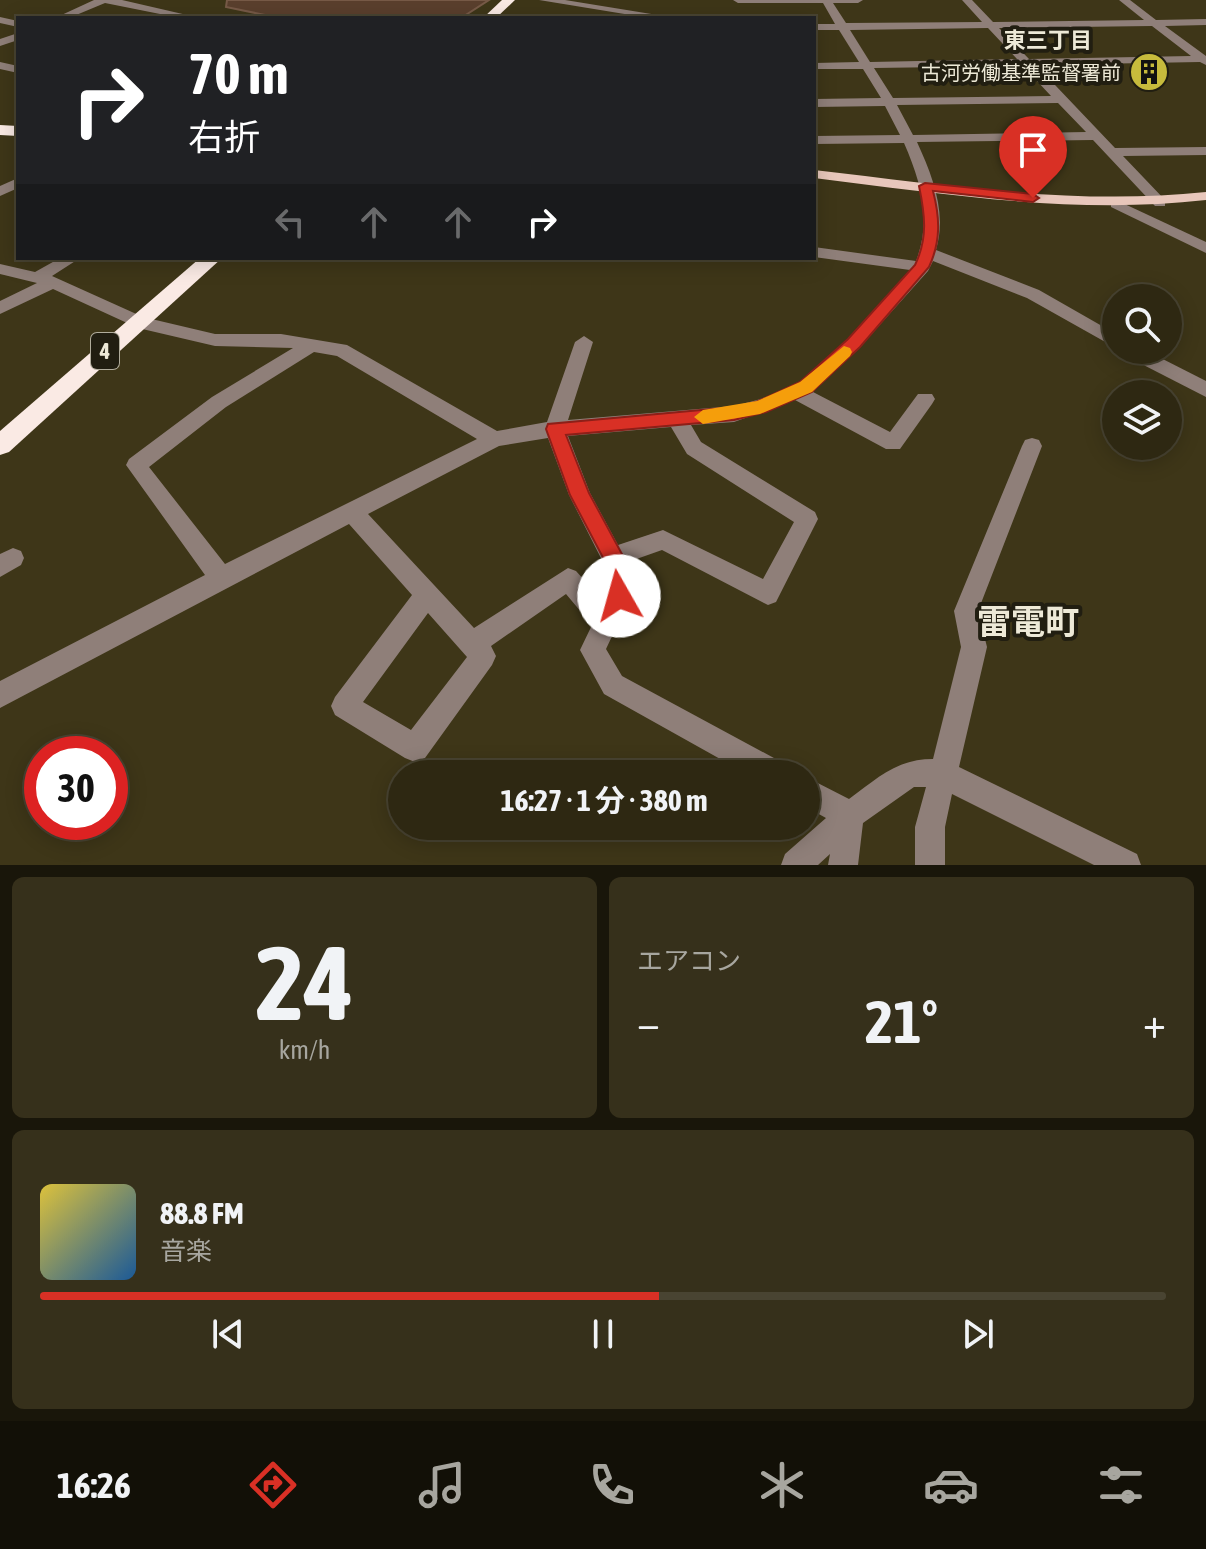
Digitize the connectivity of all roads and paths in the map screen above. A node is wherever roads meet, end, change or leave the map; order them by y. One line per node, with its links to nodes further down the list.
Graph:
1 (105, 0): 11 (street); 12 (street)
2 (181, 0): 11 (street)
3 (509, 0): 14 (highway)
4 (544, 0): 10 (street)
5 (738, 0): 6 (street)
6 (826, 0): 7 (street); 20 (street)
7 (858, 0)
8 (967, 0): 18 (street)
9 (1124, 0): 17 (street)
10 (583, 3): 15 (street)
11 (156, 11): 13 (street)
12 (65, 16)
13 (184, 16)
14 (491, 16)
15 (659, 16)
16 (1206, 22): 17 (street)
17 (1155, 23): 18 (street); 21 (street)
18 (992, 25): 20 (street); 22 (street)
19 (816, 27): 20 (street)
20 (842, 27): 23 (street)
21 (1205, 60): 22 (street)
22 (1027, 62): 23 (street); 25 (street)
23 (865, 65): 24 (street); 26 (street)
24 (816, 66)
25 (1062, 99): 26 (street); 28 (street)
26 (888, 102): 27 (street); 29 (street)
27 (816, 103)
28 (1097, 136): 29 (street); 32 (street)
29 (908, 139): 30 (street); 34 (street)
30 (816, 140)
31 (1206, 151): 32 (street)
32 (1112, 152): 36 (street)
33 (816, 174): 34 (main road)
34 (925, 186): 37 (main road); 42 (street)
35 (1206, 196): 36 (main road)
36 (1160, 203): 37 (main road)
37 (1116, 204): 38 (street)
38 (1206, 248)
39 (816, 252): 42 (street)
40 (70, 260): 44 (street)
41 (210, 260): 46 (highway, 4)
42 (925, 260): 47 (street); 52 (street)
43 (0, 269): 44 (street)
44 (45, 280): 45 (street); 46 (street)
45 (0, 308)
46 (138, 322): 49 (street); 57 (highway, 4)
47 (1102, 334)
48 (584, 342): 55 (street)
49 (312, 345): 56 (street); 61 (street)
50 (1157, 364): 51 (street)
51 (1206, 390)
52 (796, 392): 53 (street); 54 (street)
53 (925, 399)
54 (677, 420): 55 (street); 60 (street)
55 (555, 429): 56 (street); 60 (street)
56 (495, 439): 59 (street)
57 (0, 445)
58 (1032, 446): 67 (street)
59 (353, 513): 61 (street); 62 (street)
60 (613, 557): 63 (street)
61 (221, 578): 65 (street)
62 (427, 595): 64 (street); 64 (street)
63 (606, 623): 64 (street); 66 (street)
64 (472, 644)
65 (0, 695)
66 (750, 760)
67 (941, 773): 69 (street); 72 (street); 73 (street)
68 (820, 799): 69 (street)
69 (850, 815): 70 (street); 71 (street)
70 (796, 865)
71 (843, 865)
72 (930, 865)
73 (1126, 865)

